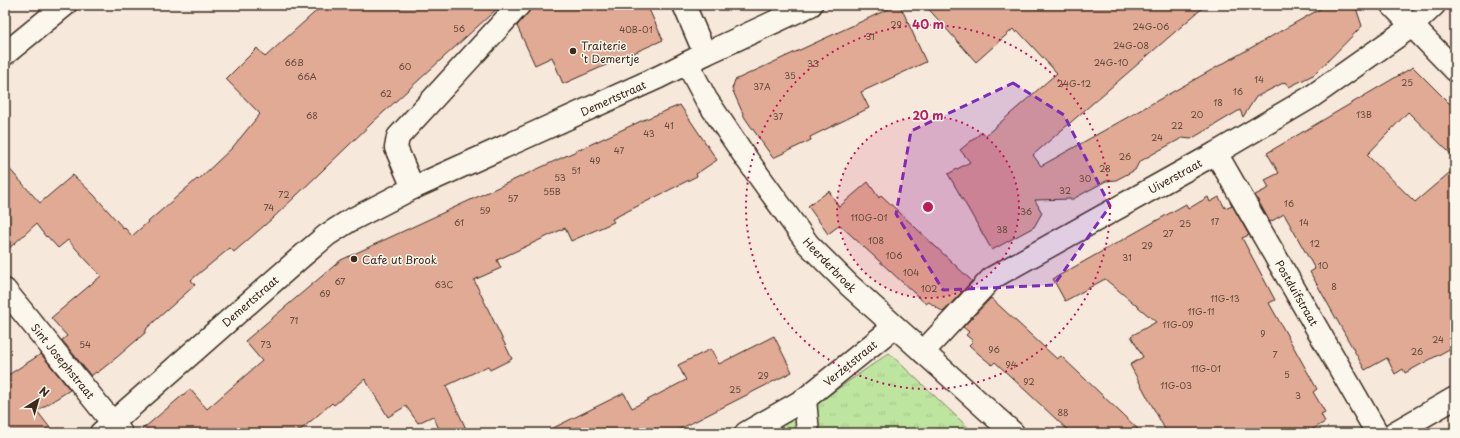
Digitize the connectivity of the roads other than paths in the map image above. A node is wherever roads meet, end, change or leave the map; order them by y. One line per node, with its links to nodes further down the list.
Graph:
1 (65, 5): 8 (street)
2 (519, 5): 12 (street)
3 (684, 5): 9 (street, Heerderbroek)
4 (811, 5): 9 (street, Demertstraat)
5 (1392, 5): 7 (street)
6 (1434, 5): 7 (street, Uiverstraat)
7 (1412, 26): 10 (street); 11 (street, Uiverstraat)
8 (5, 54)
9 (696, 58): 12 (street, Demertstraat); 14 (street, Heerderbroek)
10 (1455, 70)
11 (1216, 154): 15 (street, Uiverstraat); 22 (street, Postduifstraat)
12 (413, 188): 18 (street, Demertstraat)
13 (5, 290): 18 (street, Sint Josephstraat)
14 (894, 327): 15 (street, Heerderbroek); 17 (street, Verzetstraat)
15 (923, 352): 21 (street, Heerderbroek)
16 (1455, 398): 23 (street)
17 (806, 399): 19 (street, Verzetstraat); 20 (street)
18 (111, 429)
19 (746, 433)
20 (808, 433)
21 (1014, 433)
22 (1377, 433)
23 (1394, 433)

